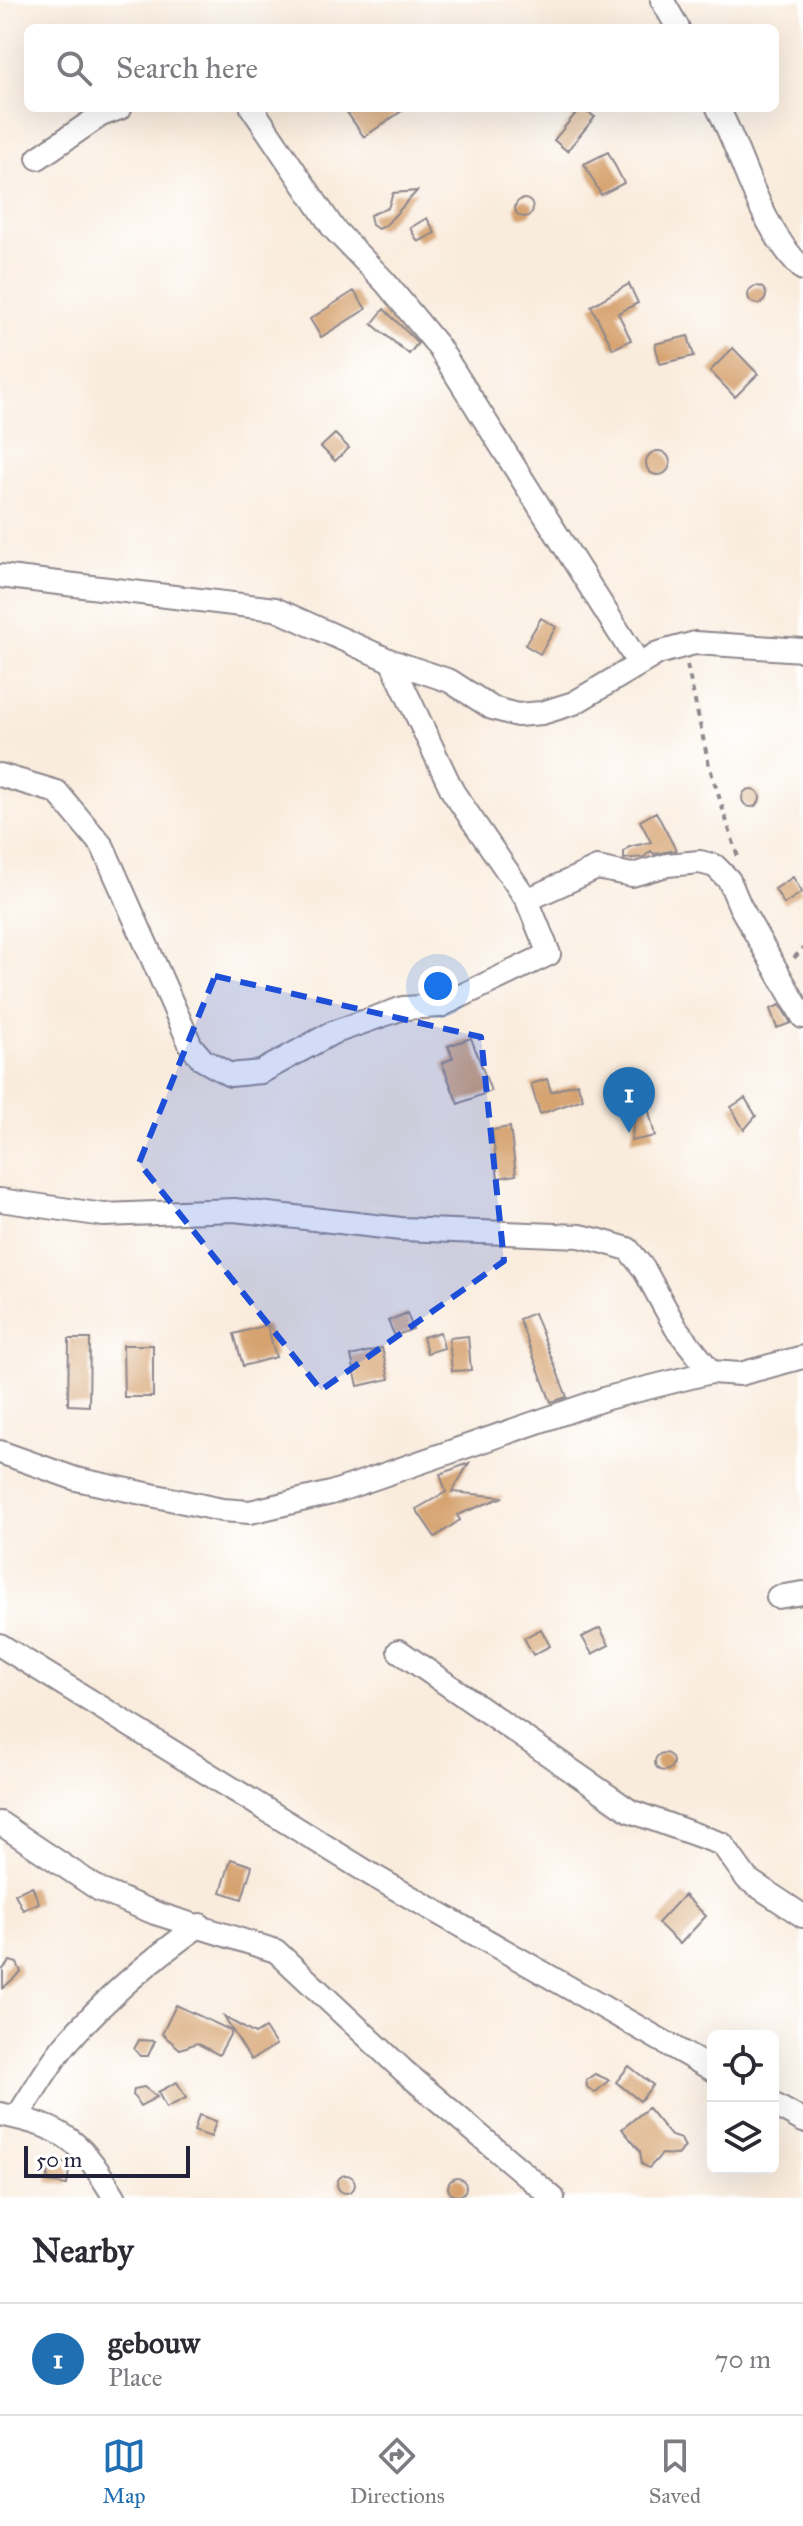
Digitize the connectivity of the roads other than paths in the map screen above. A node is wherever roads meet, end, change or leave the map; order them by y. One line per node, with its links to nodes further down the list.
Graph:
1 (662, 0): 2 (street)
2 (676, 24)
3 (109, 112): 6 (street)
4 (255, 112): 11 (street)
5 (720, 112): 7 (street)
6 (38, 158)
7 (803, 269)
8 (0, 576): 10 (street)
9 (802, 654): 11 (street)
10 (391, 661): 11 (street); 13 (street)
11 (639, 664)
12 (0, 775): 13 (street)
13 (527, 900): 14 (street)
14 (803, 1017)
15 (0, 1200): 17 (street)
16 (803, 1357): 17 (street)
17 (711, 1372): 18 (street)
18 (0, 1452)
19 (803, 1593): 20 (street)
20 (778, 1597)
21 (0, 1645): 26 (street)
22 (399, 1651): 24 (street)
23 (0, 1823): 25 (street)
24 (803, 1916)
25 (200, 1925): 28 (street); 31 (street)
26 (707, 2067)
27 (779, 2107): 29 (street)
28 (8, 2115): 30 (street)
29 (803, 2121)
30 (115, 2198)
31 (553, 2198)

